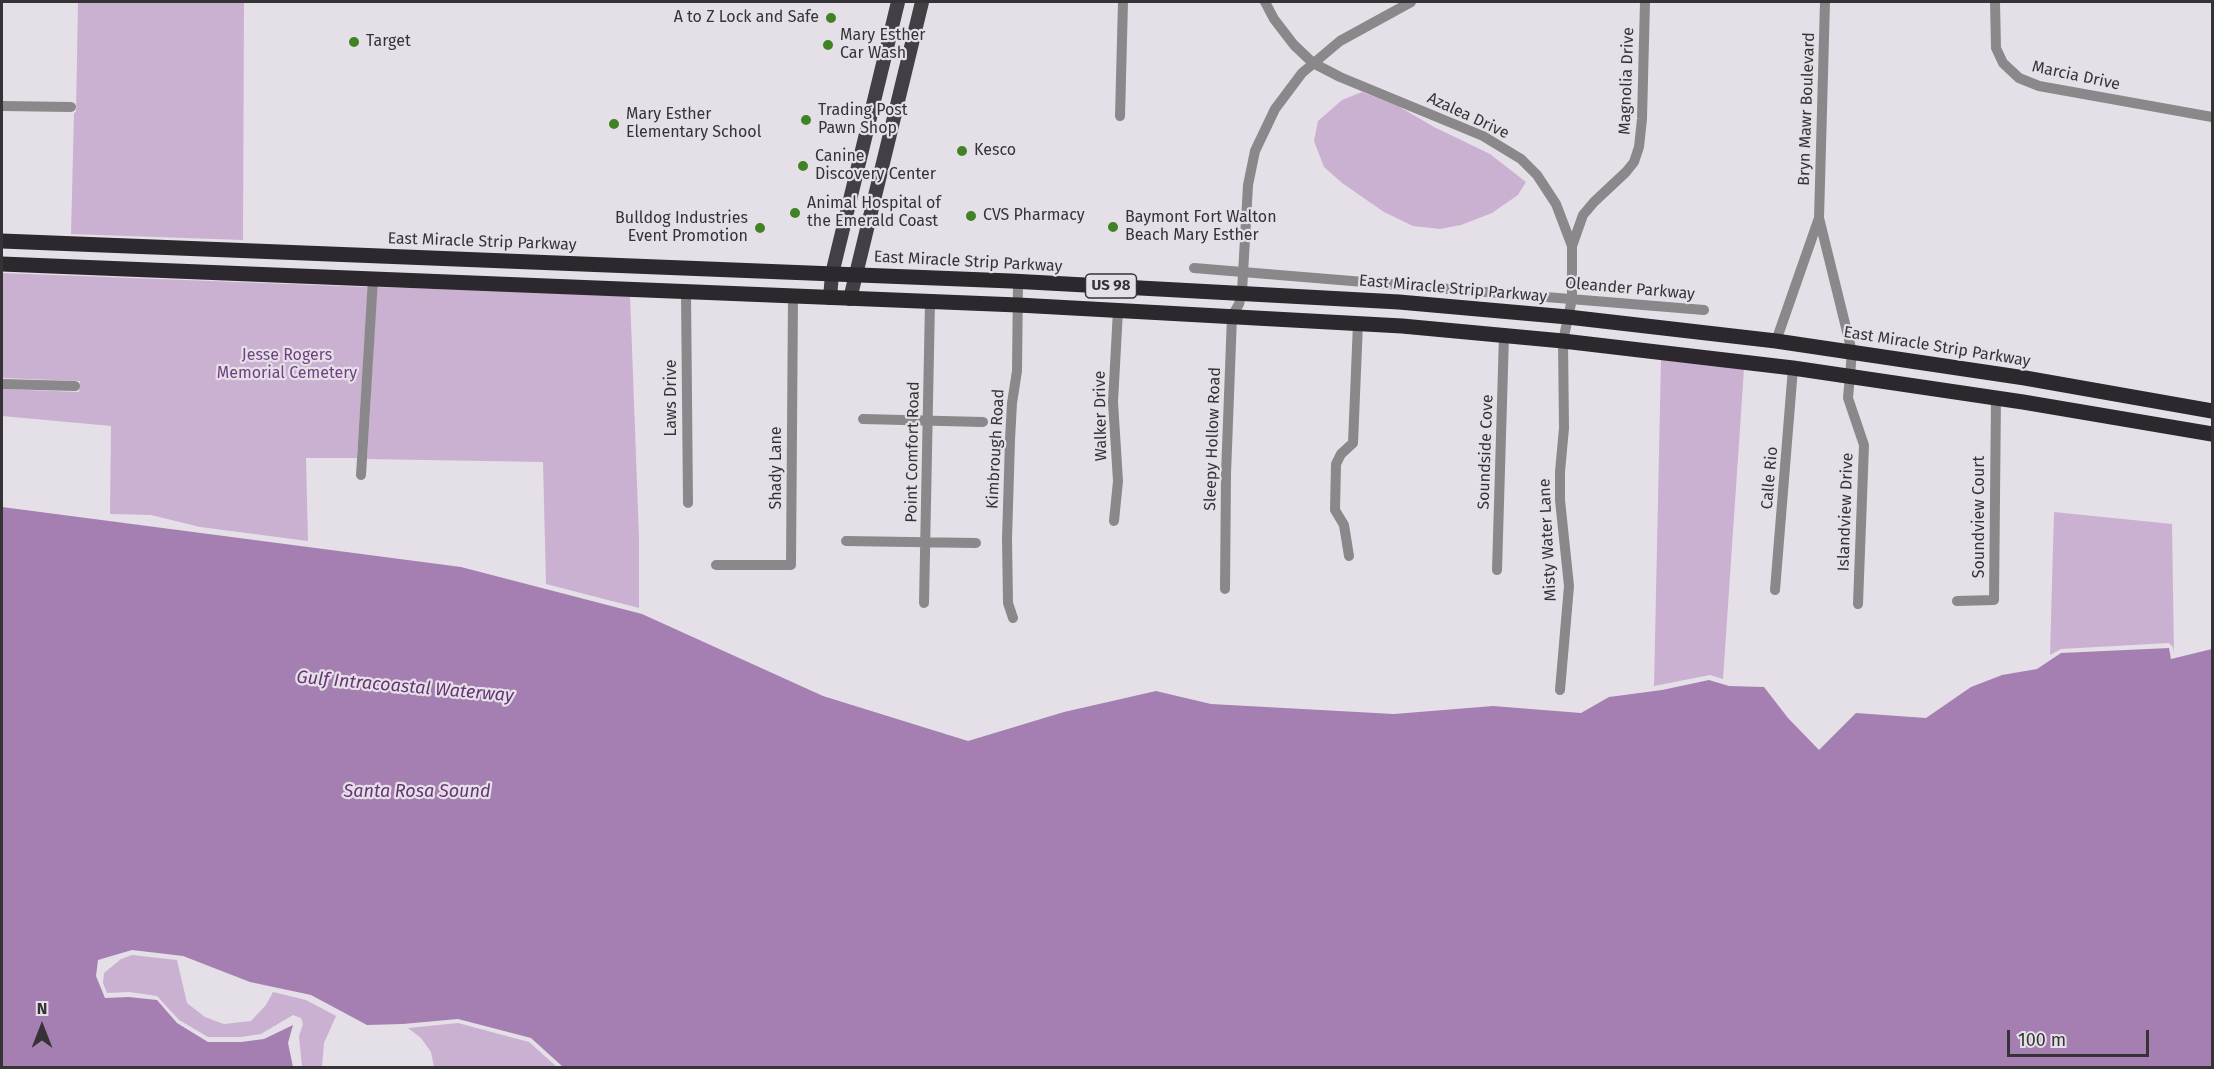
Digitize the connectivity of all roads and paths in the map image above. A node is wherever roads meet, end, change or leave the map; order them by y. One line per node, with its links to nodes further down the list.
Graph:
1 (898, 2): 20 (main road)
2 (921, 2): 21 (main road)
3 (1123, 2): 12 (street)
4 (1265, 2): 9 (street, Azalea Drive)
5 (1411, 2): 9 (street, Sleepy Hollow Road)
6 (1645, 2): 16 (street, Magnolia Drive)
7 (1824, 2): 14 (street, Bryn Mawr Boulevard)
8 (1995, 2): 13 (street, Marcia Drive)
9 (1313, 63): 16 (street, Azalea Drive); 19 (street, Sleepy Hollow Road)
10 (2, 106): 11 (street)
11 (71, 107)
12 (1120, 116)
13 (2212, 117)
14 (1819, 218): 39 (street, Bryn Mawr Boulevard); 40 (street, Bryn Mawr Boulevard)
15 (2, 241): 20 (highway, East Miracle Strip Parkway / US 98)
16 (1572, 246): 29 (street, Azalea Drive)
17 (2, 264): 22 (highway, US 98)
18 (1194, 268): 19 (street, Oleander Parkway)
19 (1244, 272): 25 (street, Sleepy Hollow Road); 29 (street, Oleander Parkway)
20 (832, 274): 21 (highway, East Miracle Strip Parkway / US 98); 27 (main road)
21 (856, 275): 23 (highway, East Miracle Strip Parkway / US 98); 28 (main road)
22 (373, 279): 24 (highway, US 98); 53 (street)
23 (1018, 282): 25 (highway, East Miracle Strip Parkway / US 98); 31 (street, Kimbrough Road)
24 (686, 292): 26 (highway, US 98); 54 (street, Laws Drive)
25 (1242, 292): 34 (street, Sleepy Hollow Road); 35 (highway, East Miracle Strip Parkway / US 98)
26 (793, 296): 27 (highway, US 98); 60 (street, Shady Lane)
27 (830, 298): 28 (highway, US 98)
28 (850, 299): 30 (highway, US 98)
29 (1572, 299): 33 (street, Oleander Parkway); 35 (street, Azalea Drive)
30 (930, 302): 31 (highway, US 98); 50 (street, Point Comfort Road)
31 (1018, 305): 32 (highway, US 98); 67 (street, Kimbrough Road)
32 (1118, 310): 34 (highway, US 98); 55 (street, Walker Drive)
33 (1704, 310)
34 (1232, 316): 36 (highway, US 98); 62 (street, Sleepy Hollow Road)
35 (1568, 317): 38 (street, Misty Water Lane); 39 (highway, East Miracle Strip Parkway / US 98)
36 (1358, 323): 37 (highway, US 98); 59 (street)
37 (1504, 335): 38 (highway, US 98); 61 (street, Soundside Cove)
38 (1563, 341): 41 (highway, US 98); 68 (street, Misty Water Lane)
39 (1776, 341): 40 (highway, East Miracle Strip Parkway / US 98)
40 (1852, 352): 42 (street, Islandview Drive); 45 (highway, East Miracle Strip Parkway / US 98)
41 (1793, 368): 42 (highway, US 98); 63 (street, Calle Rio)
42 (1849, 376): 46 (highway, US 98); 66 (street, Islandview Drive)
43 (2, 384): 44 (street)
44 (75, 386)
45 (2084, 389): 47 (highway, East Miracle Strip Parkway / US 98); 48 (highway)
46 (1996, 398): 48 (highway, US 98); 64 (street, Soundview Court)
47 (2212, 411)
48 (2081, 412): 52 (highway, US 98)
49 (863, 419): 50 (street)
50 (929, 421): 51 (street); 57 (street, Point Comfort Road)
51 (983, 422)
52 (2212, 434)
53 (361, 475)
54 (688, 503)
55 (1114, 521)
56 (846, 541): 57 (street)
57 (927, 542): 58 (street); 65 (street, Point Comfort Road)
58 (976, 543)
59 (1349, 556)
60 (716, 566)
61 (1497, 570)
62 (1225, 589)
63 (1775, 590)
64 (1957, 601)
65 (924, 603)
66 (1858, 604)
67 (1013, 618)
68 (1560, 690)

